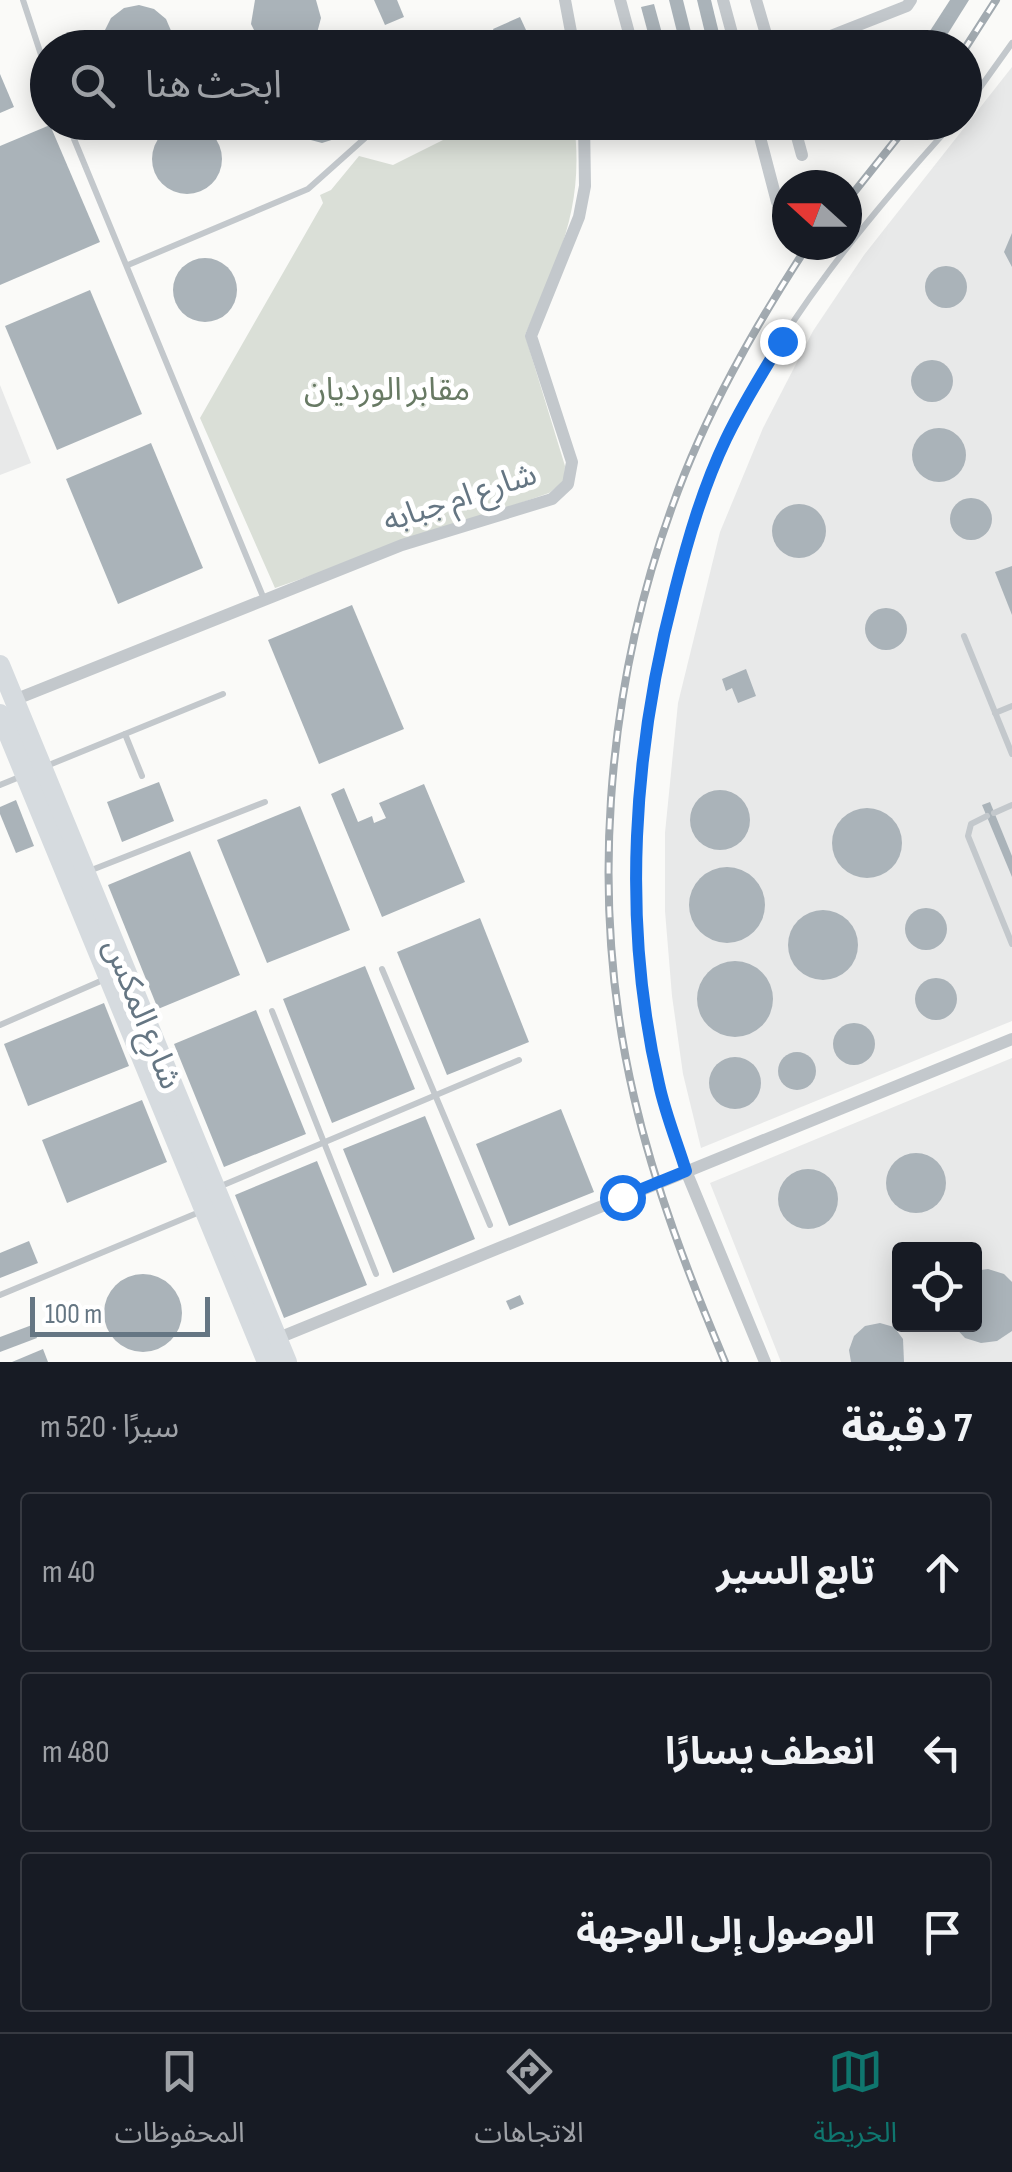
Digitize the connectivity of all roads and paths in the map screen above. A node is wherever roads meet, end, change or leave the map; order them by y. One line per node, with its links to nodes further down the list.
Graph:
1 (23, 0): 7 (lane)
2 (564, 0): 8 (street)
3 (723, 0): 10 (street)
4 (756, 0): 11 (street)
5 (911, 0): 12 (street)
6 (625, 1): 9 (street)
7 (33, 30)
8 (570, 30)
9 (630, 30)
10 (731, 30)
11 (765, 30)
12 (846, 30)
13 (1012, 43): 14 (lane)
14 (982, 85)
15 (76, 140): 23 (lane)
16 (363, 140): 23 (lane)
17 (585, 140): 24 (street, شارع ام جبابه)
18 (761, 140): 22 (street)
19 (798, 140): 21 (street)
20 (938, 140): 48 (lane)
21 (802, 154)
22 (772, 183)
23 (128, 265): 24 (lane)
24 (264, 598): 29 (street, شارع ام جبابه)
25 (964, 636): 30 (lane)
26 (0, 665): 29 (main road, شارع المكس)
27 (223, 694): 31 (lane)
28 (1012, 706): 30 (lane)
29 (7, 707): 33 (main road, شارع المكس)
30 (995, 713): 32 (lane)
31 (125, 734): 33 (lane); 34 (lane)
32 (1012, 754)
33 (34, 771): 35 (lane); 38 (main road, شارع المكس); 41 (main road, شارع المكس)
34 (142, 776)
35 (0, 785)
36 (264, 802): 38 (lane)
37 (1012, 806): 39 (lane)
38 (84, 872): 49 (main road, شارع المكس)
39 (1012, 944)
40 (382, 969): 46 (lane)
41 (109, 978): 43 (lane); 50 (main road, شارع المكس)
42 (272, 1011): 47 (lane)
43 (0, 1025)
44 (1012, 1039): 48 (street)
45 (519, 1060): 46 (lane)
46 (435, 1096): 47 (lane); 51 (lane)
47 (324, 1142): 49 (lane); 52 (lane)
48 (686, 1171): 54 (street); 56 (street)
49 (214, 1188): 54 (main road, شارع المكس)
50 (203, 1211): 53 (lane); 54 (main road, شارع المكس)
51 (490, 1224)
52 (376, 1274)
53 (0, 1295)
54 (268, 1349): 55 (main road, شارع المكس)
55 (287, 1362)
56 (765, 1362)

